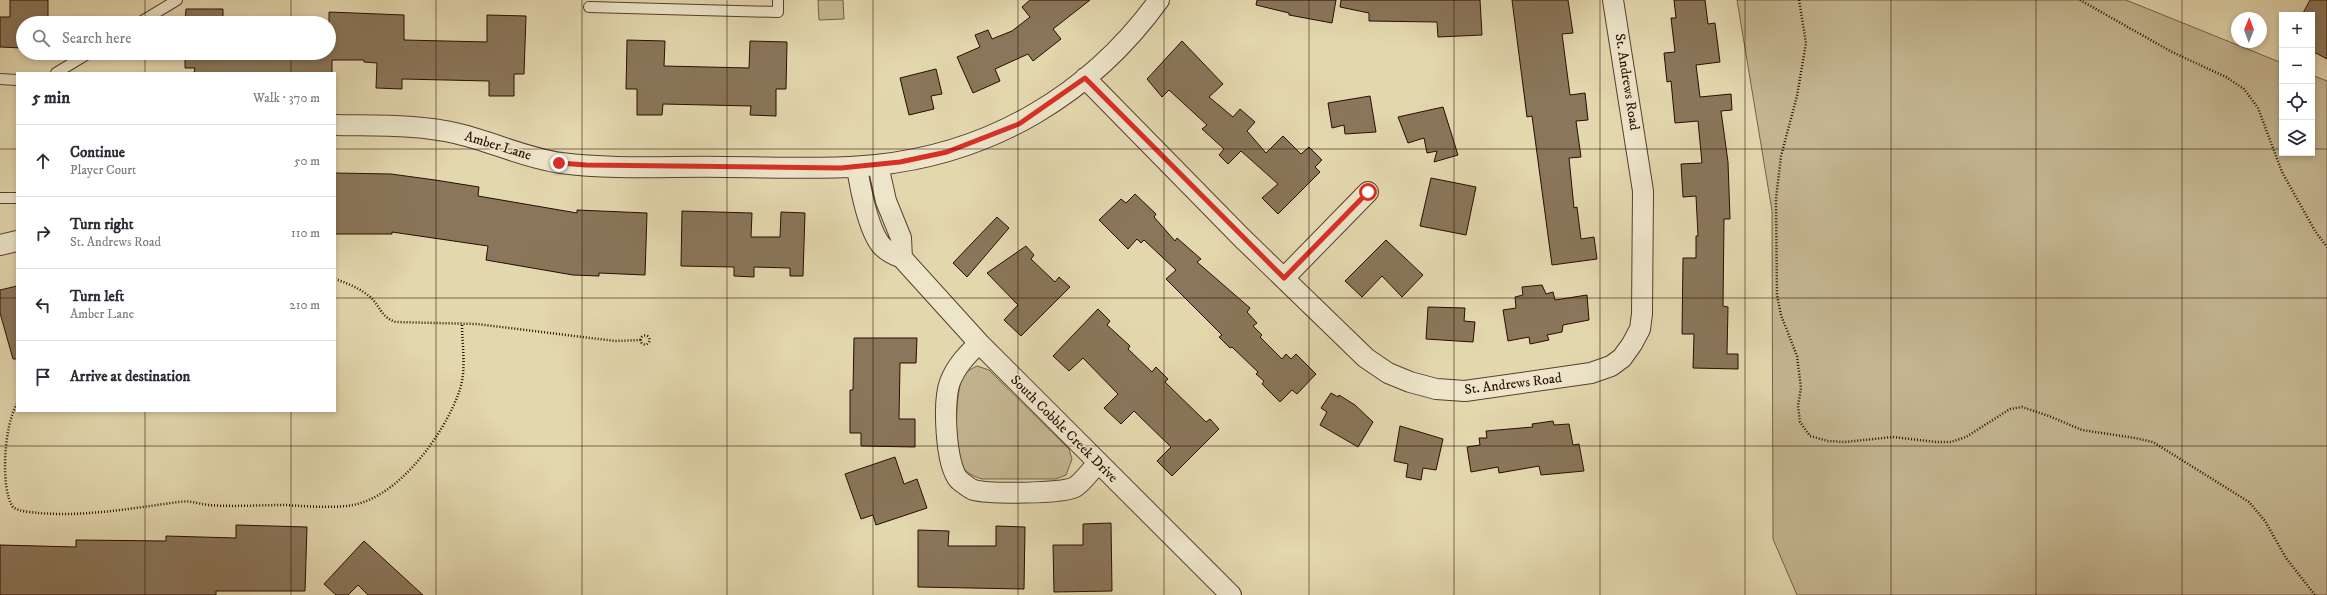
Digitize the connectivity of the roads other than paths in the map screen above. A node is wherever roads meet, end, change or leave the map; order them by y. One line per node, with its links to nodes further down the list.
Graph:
1 (177, 0): 6 (lane)
2 (778, 0): 5 (lane)
3 (1159, 0): 9 (street, Amber Lane)
4 (1613, 0): 21 (street, St. Andrews Road)
5 (589, 7)
6 (151, 16)
7 (77, 60): 8 (lane)
8 (58, 72)
9 (1085, 78): 13 (street, Amber Lane); 21 (street, St. Andrews Road)
10 (0, 79): 11 (lane)
11 (16, 80)
12 (336, 125): 14 (street, Amber Lane)
13 (878, 165): 14 (street, Amber Lane); 20 (street)
14 (857, 167): 20 (street, South Cobble Creek Drive)
15 (1368, 192): 21 (street)
16 (0, 198): 17 (lane)
17 (16, 198)
18 (16, 241): 19 (street)
19 (0, 245)
20 (902, 258): 22 (street, South Cobble Creek Drive)
21 (1284, 278)
22 (978, 343): 23 (street, South Cobble Creek Drive); 23 (street)
23 (1098, 463): 24 (street, South Cobble Creek Drive)
24 (1230, 595)

